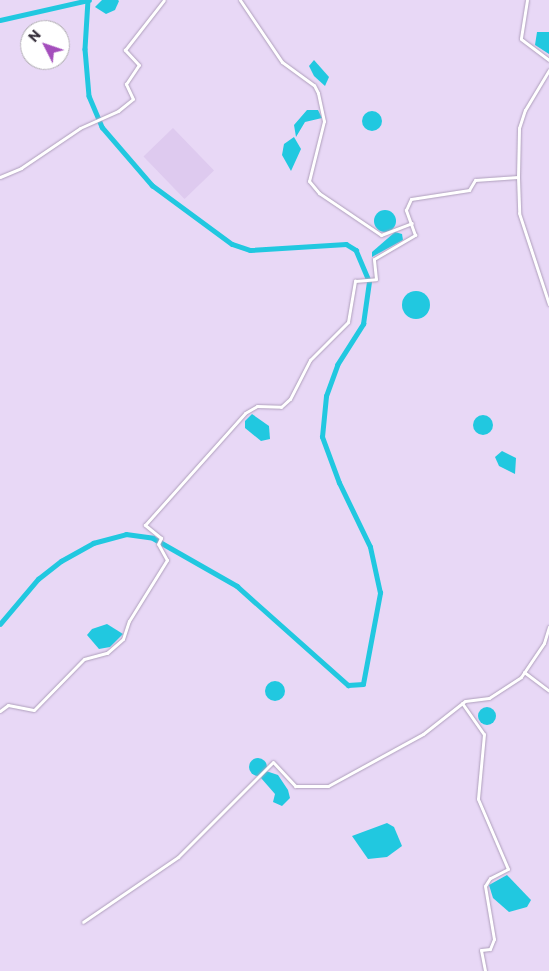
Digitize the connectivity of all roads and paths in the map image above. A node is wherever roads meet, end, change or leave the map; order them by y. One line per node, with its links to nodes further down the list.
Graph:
1 (164, 0): 6 (street)
2 (240, 0): 8 (street)
3 (527, 0): 4 (street)
4 (549, 60)
5 (549, 70): 7 (street)
6 (0, 177)
7 (518, 177): 8 (street); 9 (street)
8 (412, 222): 14 (street)
9 (549, 304)
10 (549, 627): 11 (street)
11 (524, 672): 12 (street); 13 (street)
12 (549, 690)
13 (462, 704): 15 (street); 16 (street)
14 (0, 711)
15 (83, 922)
16 (485, 971)

